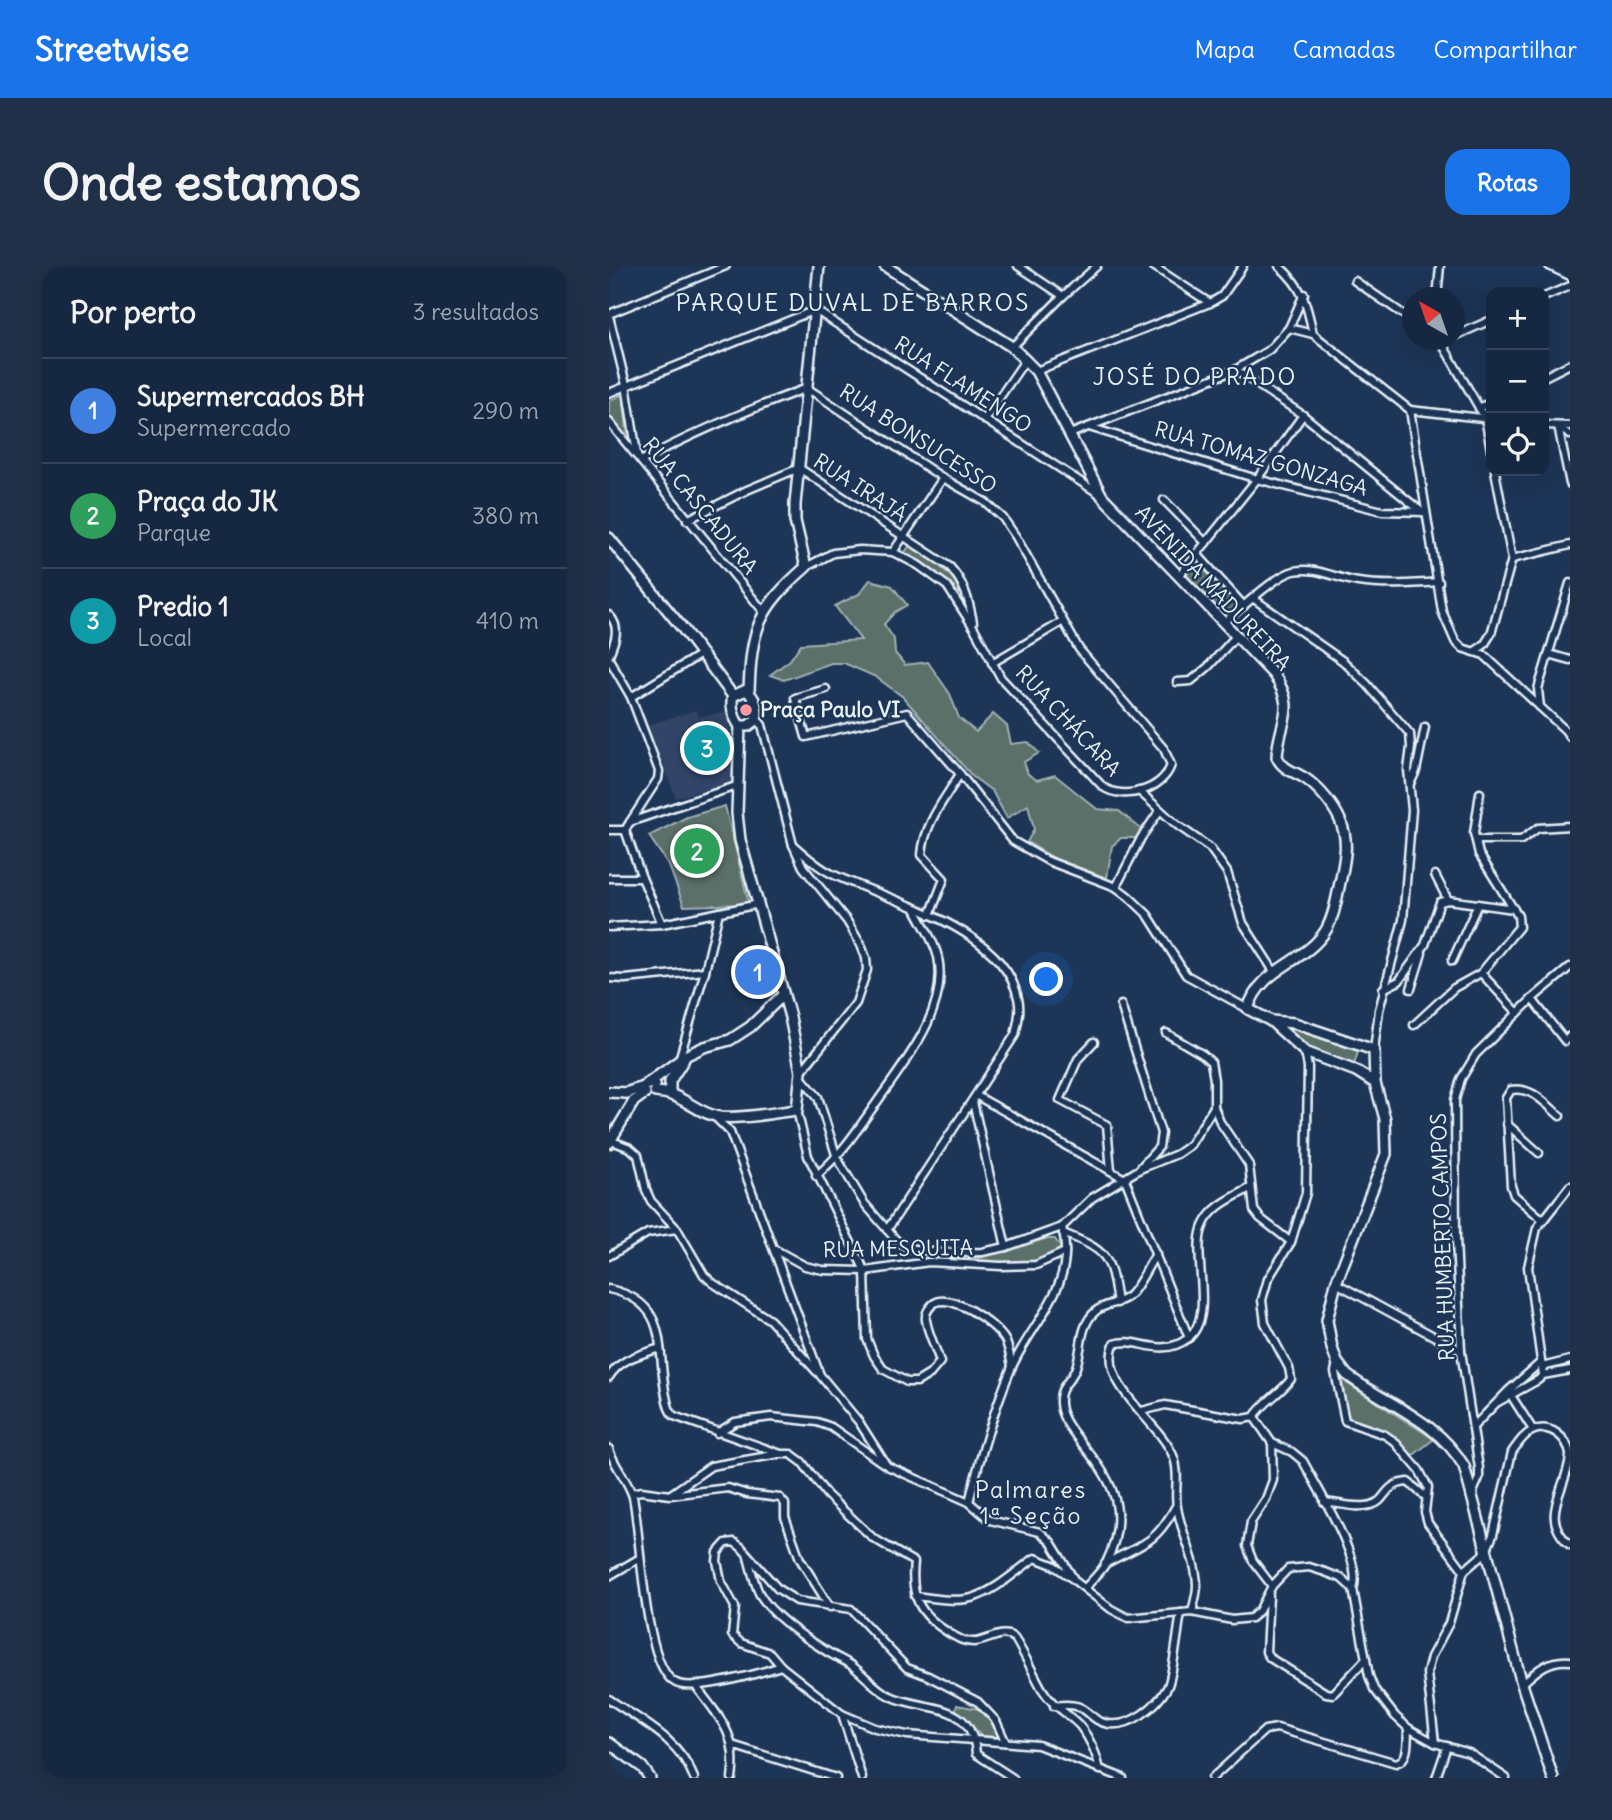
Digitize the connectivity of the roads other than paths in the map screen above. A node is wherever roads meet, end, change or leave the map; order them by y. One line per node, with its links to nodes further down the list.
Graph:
1 (726, 266): 21 (street)
2 (819, 266): 19 (street)
3 (885, 266): 26 (street, AVENIDA MADUREIRA)
4 (1018, 266): 16 (street)
5 (1097, 266): 16 (street)
6 (1153, 266): 18 (street)
7 (1243, 266): 18 (street)
8 (1279, 266): 15 (street)
9 (1440, 266): 14 (street)
10 (1549, 266): 11 (street)
11 (1570, 276)
12 (1355, 281): 20 (street)
13 (1570, 286): 17 (street)
14 (1438, 287)
15 (1304, 294): 23 (street); 25 (street)
16 (1063, 296): 26 (street)
17 (1549, 296)
18 (1210, 303): 31 (street)
19 (815, 310): 33 (street); 34 (street); 42 (street, RUA FLAMENGO)
20 (1402, 314)
21 (609, 315): 33 (street)
22 (1486, 322): 24 (street)
23 (1289, 328): 25 (street); 30 (street)
24 (1465, 331)
25 (1313, 334): 38 (street)
26 (1013, 347): 28 (street, AVENIDA MADUREIRA)
27 (1448, 350): 37 (street)
28 (1026, 359): 31 (street, AVENIDA MADUREIRA); 42 (street)
29 (1570, 364): 32 (street)
30 (1235, 370): 39 (street); 47 (street)
31 (1037, 371): 48 (street, AVENIDA MADUREIRA)
32 (1549, 374)
33 (626, 386): 35 (street); 50 (street)
34 (807, 387): 50 (street); 51 (street); 53 (street, RUA BONSUCESSO)
35 (609, 393)
36 (1486, 404): 37 (street)
37 (1479, 408): 40 (street)
38 (1410, 410): 41 (street); 58 (street)
39 (1303, 415): 54 (street); 58 (street)
40 (1486, 417)
41 (1486, 419)
42 (984, 420): 56 (street, RUA FLAMENGO)
43 (609, 422): 50 (street, RUA CASCADURA)
44 (1549, 425): 45 (street)
45 (1558, 426): 46 (street); 49 (street); 55 (street)
46 (1570, 426)
47 (1089, 427): 48 (street); 54 (street, RUA TOMAZ GONZAGA)
48 (1070, 434): 56 (street, AVENIDA MADUREIRA)
49 (1570, 435)
50 (639, 458): 59 (street, RUA CASCADURA)
51 (799, 468): 59 (street, RUA IRAJÁ); 60 (street, RUA IRAJÁ); 67 (street)
52 (1496, 476): 66 (street)
53 (943, 478): 60 (street); 75 (street, RUA BONSUCESSO)
54 (1257, 479): 58 (street, RUA TOMAZ GONZAGA); 62 (street)
55 (1570, 484)
56 (1102, 496): 68 (street, AVENIDA MADUREIRA)
57 (1164, 500): 62 (street)
58 (1424, 512): 69 (street)
59 (687, 520): 73 (street, RUA CASCADURA)
60 (903, 536): 64 (street); 77 (street, RUA IRAJÁ)
61 (609, 537): 80 (street)
62 (1206, 543): 65 (street)
63 (1570, 545): 66 (street)
64 (893, 552): 67 (street); 77 (street)
65 (1197, 554): 68 (street); 72 (street)
66 (1513, 559): 79 (street)
67 (806, 567): 73 (street)
68 (1180, 575): 76 (street, AVENIDA MADUREIRA)
69 (1439, 582): 71 (street); 79 (street)
70 (1570, 583): 81 (street)
71 (1254, 599): 72 (street); 96 (street)
72 (1244, 606): 76 (street)
73 (764, 612): 87 (street)
74 (609, 615): 82 (street)
75 (1062, 622): 84 (street); 98 (street, RUA BONSUCESSO)
76 (1224, 622): 78 (street, AVENIDA MADUREIRA)
77 (974, 628): 84 (street, RUA CHÁCARA)
78 (1237, 635): 85 (street); 125 (street, AVENIDA MADUREIRA)
79 (1475, 651): 90 (street)
80 (701, 654): 88 (street); 89 (street)
81 (1549, 654): 83 (street); 90 (street)
82 (609, 657): 89 (street)
83 (1570, 660)
84 (992, 663): 98 (street, RUA CHÁCARA)
85 (1177, 682)
86 (826, 689): 95 (street)
87 (749, 692): 88 (street); 91 (street)
88 (733, 696): 92 (street)
89 (631, 697): 101 (street)
90 (1540, 707): 94 (street)
91 (757, 719): 92 (street); 106 (street)
92 (740, 726): 97 (street)
93 (1425, 727): 96 (street)
94 (1570, 737)
95 (960, 774): 110 (street); 117 (street)
96 (1411, 783): 127 (street)
97 (739, 785): 101 (street); 112 (street)
98 (1139, 791): 100 (street, RUA CHÁCARA)
99 (1480, 793): 105 (street)
100 (1160, 810): 110 (street); 125 (street, RUA CHÁCARA)
101 (630, 822): 104 (street)
102 (1570, 826): 105 (street)
103 (609, 830): 104 (street)
104 (625, 830): 109 (street)
105 (1476, 840): 115 (street)
106 (793, 845): 114 (street); 144 (street)
107 (1435, 876): 111 (street)
108 (609, 878): 109 (street)
109 (642, 878): 118 (street)
110 (1116, 887): 132 (street)
111 (1448, 900): 113 (street); 120 (street)
112 (758, 904): 116 (street); 129 (street)
113 (1478, 904): 115 (street); 121 (street)
114 (914, 908): 117 (street); 159 (street)
115 (1514, 909): 124 (street)
116 (719, 912): 118 (street); 123 (street)
117 (930, 915): 149 (street)
118 (662, 924): 119 (street)
119 (609, 927)
120 (1425, 945): 127 (street); 128 (street)
121 (1452, 961)
122 (1570, 967): 130 (street, RUA HUMBERTO CAMPOS)
123 (705, 971): 126 (street); 143 (street)
124 (1481, 972): 134 (street); 137 (street)
125 (1275, 973): 132 (street, AVENIDA MADUREIRA)
126 (609, 978)
127 (1383, 989): 141 (street)
128 (1411, 989)
129 (782, 996): 133 (street); 135 (street)
130 (1532, 999): 134 (street, RUA HUMBERTO CAMPOS); 139 (street)
131 (1121, 1005): 160 (street)
132 (1248, 1009): 136 (street)
133 (765, 1013): 135 (street); 143 (street)
134 (1518, 1013): 182 (street, RUA HUMBERTO CAMPOS)
135 (790, 1017): 144 (street)
136 (1271, 1021): 141 (street); 142 (street)
137 (1414, 1025)
138 (1166, 1033): 150 (street)
139 (1568, 1041)
140 (1094, 1042): 161 (street)
141 (1374, 1050): 145 (street)
142 (1305, 1052): 145 (street); 170 (street)
143 (683, 1058): 146 (street); 148 (street)
144 (801, 1074): 151 (street); 159 (street)
145 (1375, 1083): 177 (street)
146 (648, 1090): 147 (street); 148 (street); 157 (street)
147 (609, 1092)
148 (670, 1093): 152 (street)
149 (975, 1099): 161 (street); 168 (street); 171 (street)
150 (1214, 1107): 160 (street); 165 (street)
151 (797, 1110): 153 (street); 162 (street)
152 (714, 1116): 153 (street); 156 (street)
153 (738, 1116): 156 (street)
154 (1560, 1116): 155 (street)
155 (1507, 1124): 158 (street); 166 (street)
156 (730, 1132): 172 (street)
157 (610, 1142): 167 (street)
158 (1539, 1153)
159 (837, 1158): 162 (street); 168 (street)
160 (1140, 1169): 163 (street)
161 (1111, 1171): 163 (street)
162 (816, 1176): 176 (street)
163 (1125, 1179): 169 (street); 174 (street)
164 (1570, 1186): 166 (street)
165 (1250, 1188): 170 (street); 180 (street)
166 (1543, 1220): 186 (street)
167 (677, 1229): 175 (street); 188 (street)
168 (887, 1230): 171 (street)
169 (1063, 1230): 171 (street); 173 (street); 179 (street)
170 (1291, 1242): 192 (street)
171 (1006, 1247)
172 (774, 1249): 176 (street, RUA MESQUITA); 188 (street)
173 (1065, 1251): 176 (street, RUA MESQUITA); 185 (street)
174 (1156, 1254): 179 (street); 180 (street)
175 (609, 1256)
176 (865, 1271): 185 (street)
177 (1336, 1283): 182 (street); 184 (street)
178 (609, 1289): 181 (street)
179 (1117, 1303): 212 (street)
180 (1189, 1338): 191 (street)
181 (660, 1348): 189 (street); 195 (street)
182 (1461, 1351): 193 (street, RUA HUMBERTO CAMPOS)
183 (1570, 1360): 186 (street)
184 (1337, 1362): 201 (street); 204 (street)
185 (1012, 1366): 205 (street)
186 (1542, 1368): 187 (street); 190 (street); 190 (street)
187 (1570, 1370)
188 (820, 1376): 200 (street)
189 (609, 1377)
190 (1509, 1393): 193 (street); 194 (street)
191 (1142, 1411): 192 (street); 207 (street)
192 (1254, 1417): 196 (street)
193 (1474, 1426): 201 (street, RUA HUMBERTO CAMPOS)
194 (1533, 1430): 199 (street); 209 (street)
195 (717, 1433): 198 (street); 200 (street)
196 (1272, 1443): 206 (street); 216 (street)
197 (609, 1449): 202 (street)
198 (781, 1454): 203 (street); 220 (street)
199 (1570, 1455): 208 (street)
200 (887, 1466): 205 (street)
201 (1472, 1492): 209 (street)
202 (632, 1493): 203 (street); 211 (street)
203 (670, 1495): 221 (street)
204 (1426, 1497): 206 (street); 213 (street)
205 (969, 1502): 215 (street)
206 (1324, 1502): 218 (street)
207 (1176, 1506): 212 (street); 222 (street)
208 (1570, 1545)
209 (1486, 1552): 213 (street); 227 (street)
210 (748, 1557): 221 (street); 226 (street); 233 (street)
211 (640, 1558): 214 (street); 228 (street)
212 (1105, 1564): 217 (street)
213 (1464, 1571): 236 (street)
214 (609, 1576)
215 (1075, 1581): 217 (street); 220 (street)
216 (1272, 1586): 218 (street); 219 (street)
217 (1086, 1588): 223 (street)
218 (1353, 1589): 224 (street)
219 (1269, 1594): 222 (street); 224 (street)
220 (915, 1596): 230 (street)
221 (830, 1606): 234 (street)
222 (1192, 1612): 223 (street)
223 (1181, 1613): 230 (street)
224 (1366, 1659): 232 (street)
225 (1570, 1661): 227 (street)
226 (781, 1666): 228 (street); 231 (street)
227 (1522, 1684): 250 (street)
228 (695, 1685): 237 (street)
229 (609, 1699): 242 (street)
230 (1054, 1706): 239 (street)
231 (842, 1714): 233 (street); 245 (street)
232 (1408, 1728): 236 (street); 240 (street)
233 (975, 1741): 234 (street); 246 (street)
234 (1005, 1741): 239 (street)
235 (609, 1743): 241 (street)
236 (1435, 1743): 238 (street)
237 (732, 1745): 243 (street); 244 (street)
238 (1447, 1746): 248 (street); 249 (street)
239 (1100, 1770): 247 (street)
240 (1214, 1777)
241 (650, 1778)
242 (694, 1778)
243 (732, 1778)
244 (836, 1778)
245 (862, 1778)
246 (1013, 1778)
247 (1123, 1778)
248 (1436, 1778)
249 (1506, 1778)
250 (1553, 1778)

